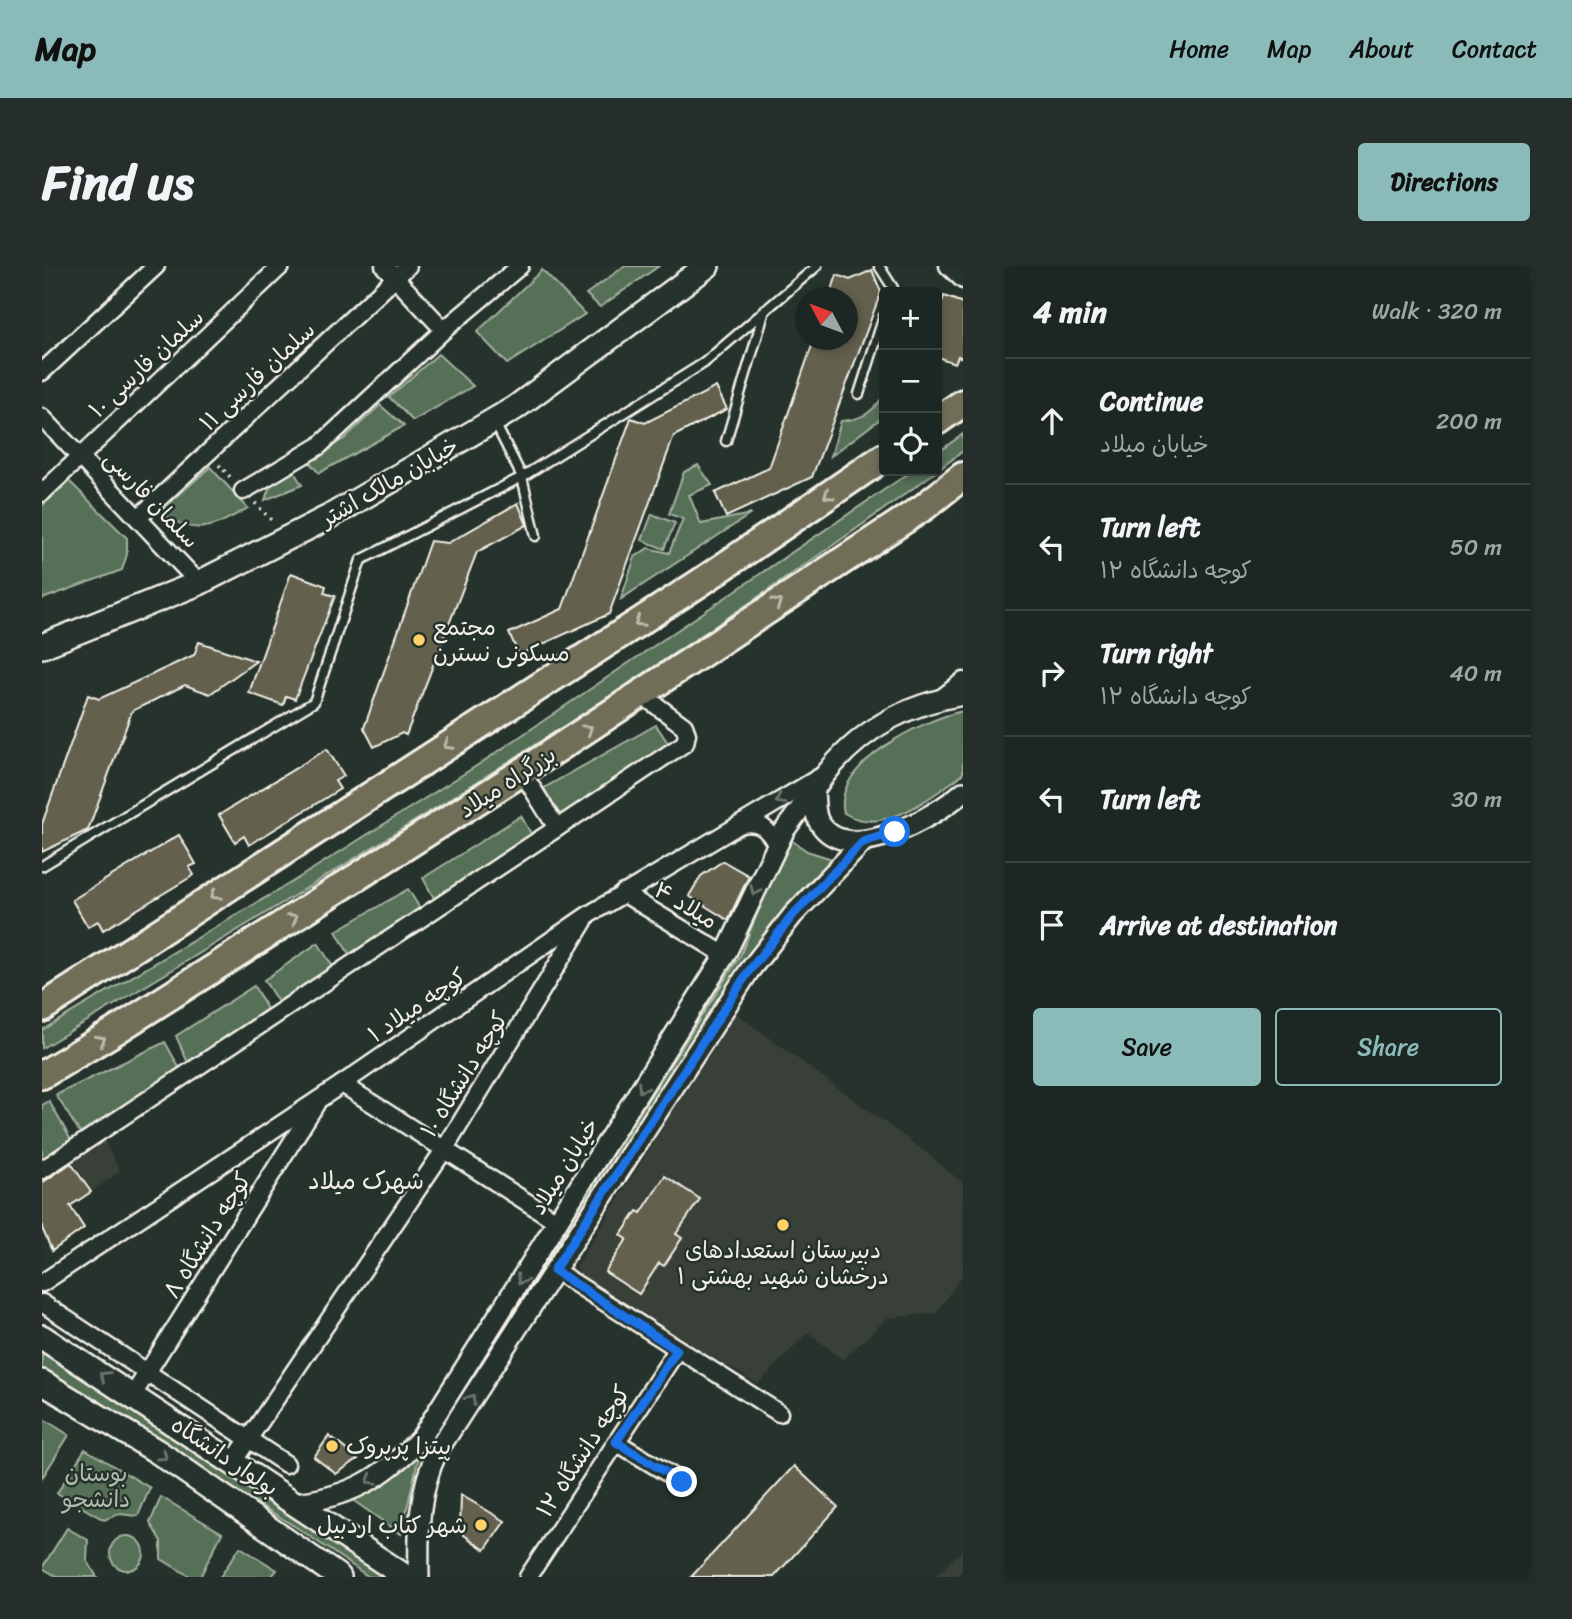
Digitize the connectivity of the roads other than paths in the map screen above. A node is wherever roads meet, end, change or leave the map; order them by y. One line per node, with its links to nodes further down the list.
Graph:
1 (156, 266): 15 (street)
2 (281, 266): 22 (street, سلمان فارسی ۱۰)
3 (408, 266): 9 (street, سلمان فارسی ۱۱)
4 (520, 266): 13 (street)
5 (707, 266): 20 (main road, خیابان مالک اشتر)
6 (817, 266): 12 (lane)
7 (879, 266): 11 (lane)
8 (948, 266): 10 (street)
9 (390, 272): 13 (street); 28 (street, سلمان فارسی ۱۱)
10 (963, 279)
11 (892, 287)
12 (765, 310): 21 (lane); 24 (lane)
13 (444, 330): 26 (street)
14 (879, 332): 16 (lane)
15 (42, 372)
16 (859, 394)
17 (963, 403): 19 (highway)
18 (42, 417): 22 (street, سلمان فارسی)
19 (942, 418)
20 (494, 420): 24 (lane); 30 (main road, خیابان مالک اشتر)
21 (726, 442)
22 (80, 457): 27 (street, سلمان فارسی ۱۰); 28 (street, سلمان فارسی)
23 (879, 460): 47 (highway, one-way to 47)
24 (522, 477): 29 (lane); 43 (lane)
25 (963, 477): 33 (highway, بزرگراه میلاد, one-way to 25)
26 (243, 491)
27 (42, 493)
28 (138, 519): 30 (street, سلمان فارسی)
29 (536, 536)
30 (199, 583): 31 (main road, خیابان مالک اشتر)
31 (42, 646)
32 (963, 681): 35 (street)
33 (641, 694): 36 (highway, بزرگراه میلاد, one-way to 33); 40 (street)
34 (963, 695): 35 (street, خیابان میلاد)
35 (940, 699): 37 (street, خیابان میلاد)
36 (522, 772): 40 (street); 48 (highway, بزرگراه میلاد, one-way to 36)
37 (819, 782): 39 (street, کوچه میلاد ۱, one-way to 39); 41 (street); 42 (street, خیابان میلاد)
38 (963, 792): 41 (street)
39 (736, 826): 42 (street); 44 (street, کوچه میلاد ۱)
40 (557, 828): 52 (street)
41 (863, 842): 54 (street, خیابان میلاد)
42 (777, 846): 46 (street, خیابان میلاد, one-way to 46)
43 (42, 866)
44 (623, 893): 45 (street, کوچه میلاد ۱); 46 (street, میلاد ۴)
45 (588, 915): 49 (street, کوچه میلاد ۱); 51 (street, کوچه دانشگاه ۱۰)
46 (725, 955): 53 (street, خیابان میلاد, one-way to 53)
47 (42, 1007)
48 (42, 1074)
49 (342, 1084): 50 (street, کوچه میلاد ۱); 51 (street)
50 (319, 1099): 55 (street, کوچه میلاد ۱); 59 (street, کوچه دانشگاه ۸)
51 (444, 1150): 53 (street); 64 (street, کوچه دانشگاه ۱۰)
52 (42, 1170)
53 (558, 1222): 63 (street, خیابان میلاد, one-way to 63)
54 (554, 1270): 58 (street); 66 (street, خیابان میلاد, one-way to 54)
55 (42, 1283)
56 (42, 1303): 59 (street)
57 (42, 1337): 61 (main road, بولوار دانشگاه, one-way to 57)
58 (677, 1350): 62 (street); 65 (street, کوچه دانشگاه ۱۲)
59 (147, 1373): 61 (street, کوچه دانشگاه ۸); 64 (street)
60 (42, 1382): 71 (main road, بولوار دانشگاه, one-way to 71)
61 (133, 1395): 67 (main road, بولوار دانشگاه)
62 (779, 1413)
63 (421, 1438): 66 (street); 70 (street, خیابان میلاد, one-way to 70)
64 (248, 1439): 67 (street, کوچه دانشگاه ۱۰); 68 (street)
65 (616, 1442): 69 (street); 74 (street, کوچه دانشگاه ۱۲)
66 (438, 1450): 73 (street, خیابان میلاد)
67 (233, 1462): 70 (main road, بولوار دانشگاه)
68 (286, 1464)
69 (682, 1482)
70 (295, 1503): 72 (main road, بولوار دانشگاه)
71 (339, 1577)
72 (405, 1577)
73 (419, 1577)
74 (528, 1577)

